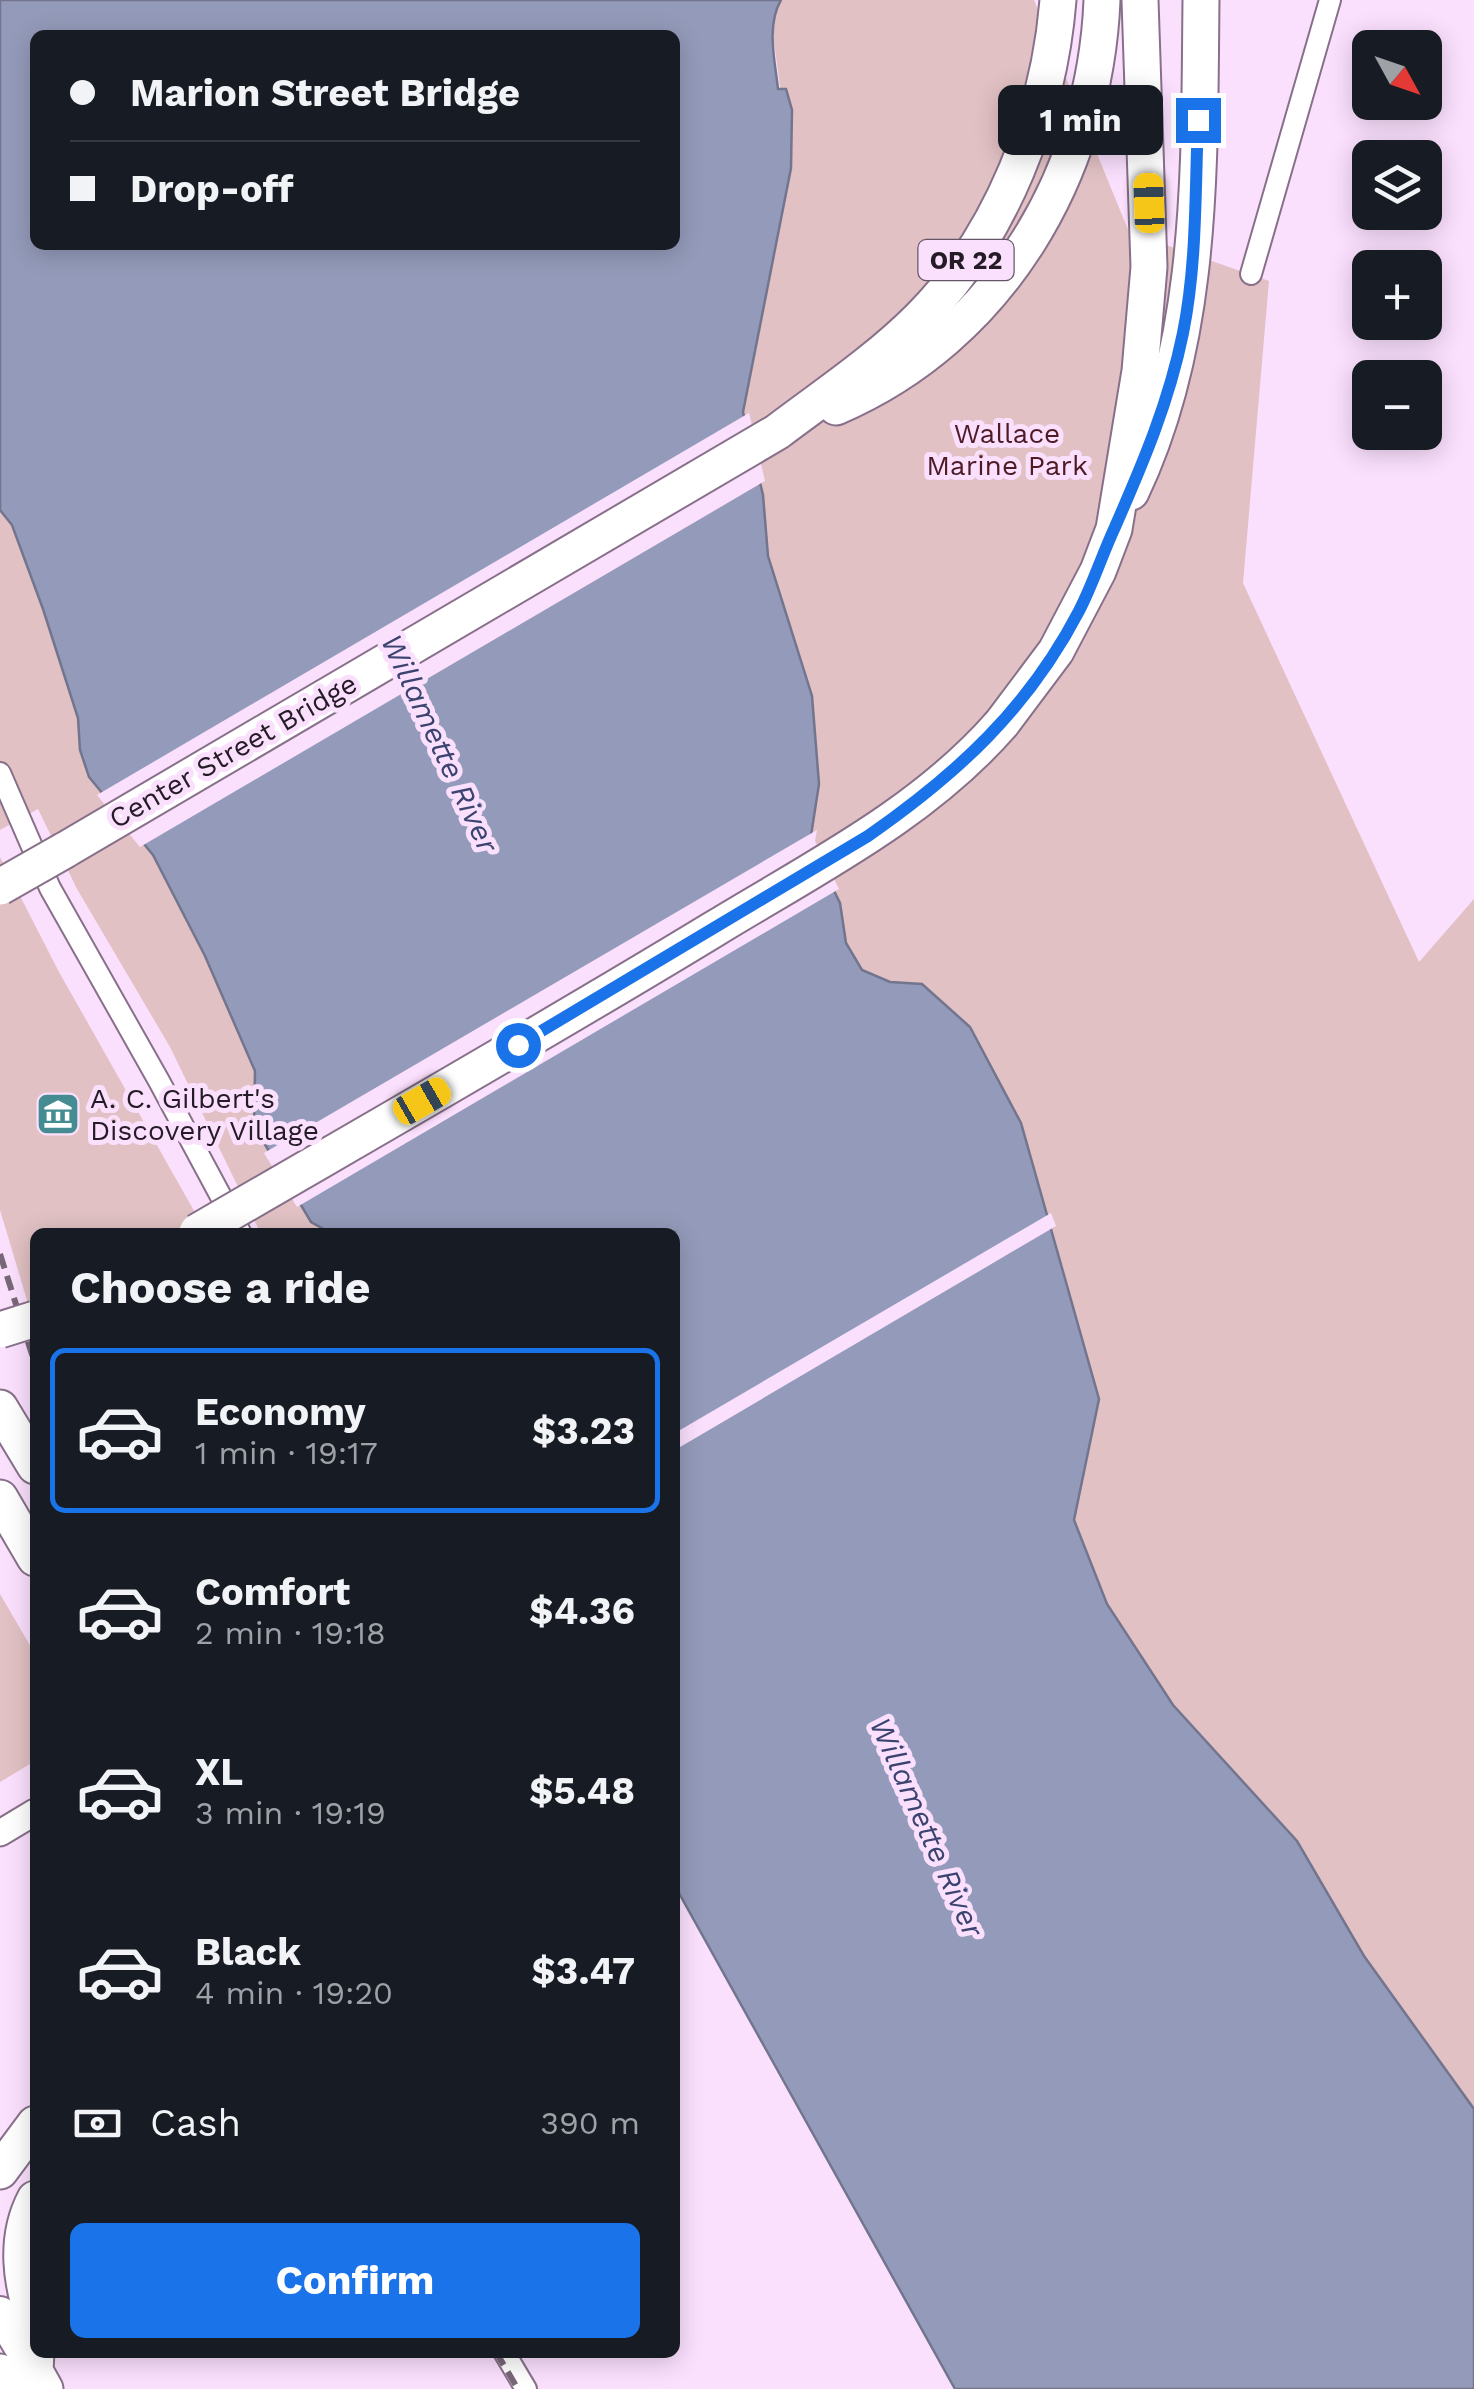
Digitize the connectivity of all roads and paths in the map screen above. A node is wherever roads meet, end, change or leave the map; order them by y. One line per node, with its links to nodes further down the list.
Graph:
1 (1102, 0): 7 (highway, Center Street Bridge / OR 22)
2 (1140, 0): 8 (highway)
3 (1202, 0): 8 (highway)
4 (1330, 0): 6 (street)
5 (1057, 11): 7 (highway, Center Street Bridge / OR 22)
6 (1251, 274)
7 (777, 432): 10 (highway, Center Street Bridge / OR 22)
8 (1114, 529): 13 (highway, bridge)
9 (0, 773): 14 (street)
10 (65, 850): 11 (highway, OR 22, bridge); 12 (highway, Center Street Bridge, bridge)
11 (0, 870)
12 (0, 887)
13 (204, 1228)
14 (238, 1228)
15 (30, 1321): 16 (highway, bridge)
16 (0, 1330)
17 (0, 1408): 18 (highway)
18 (30, 1458)
19 (0, 1498): 20 (highway)
20 (30, 1549)
21 (30, 1815): 22 (street)
22 (0, 1832)
23 (30, 2131): 24 (highway)
24 (0, 2172)
25 (30, 2214): 26 (highway)
26 (30, 2304)
27 (0, 2313): 29 (main road)
28 (508, 2358): 30 (street)
29 (25, 2375)
30 (526, 2389)

